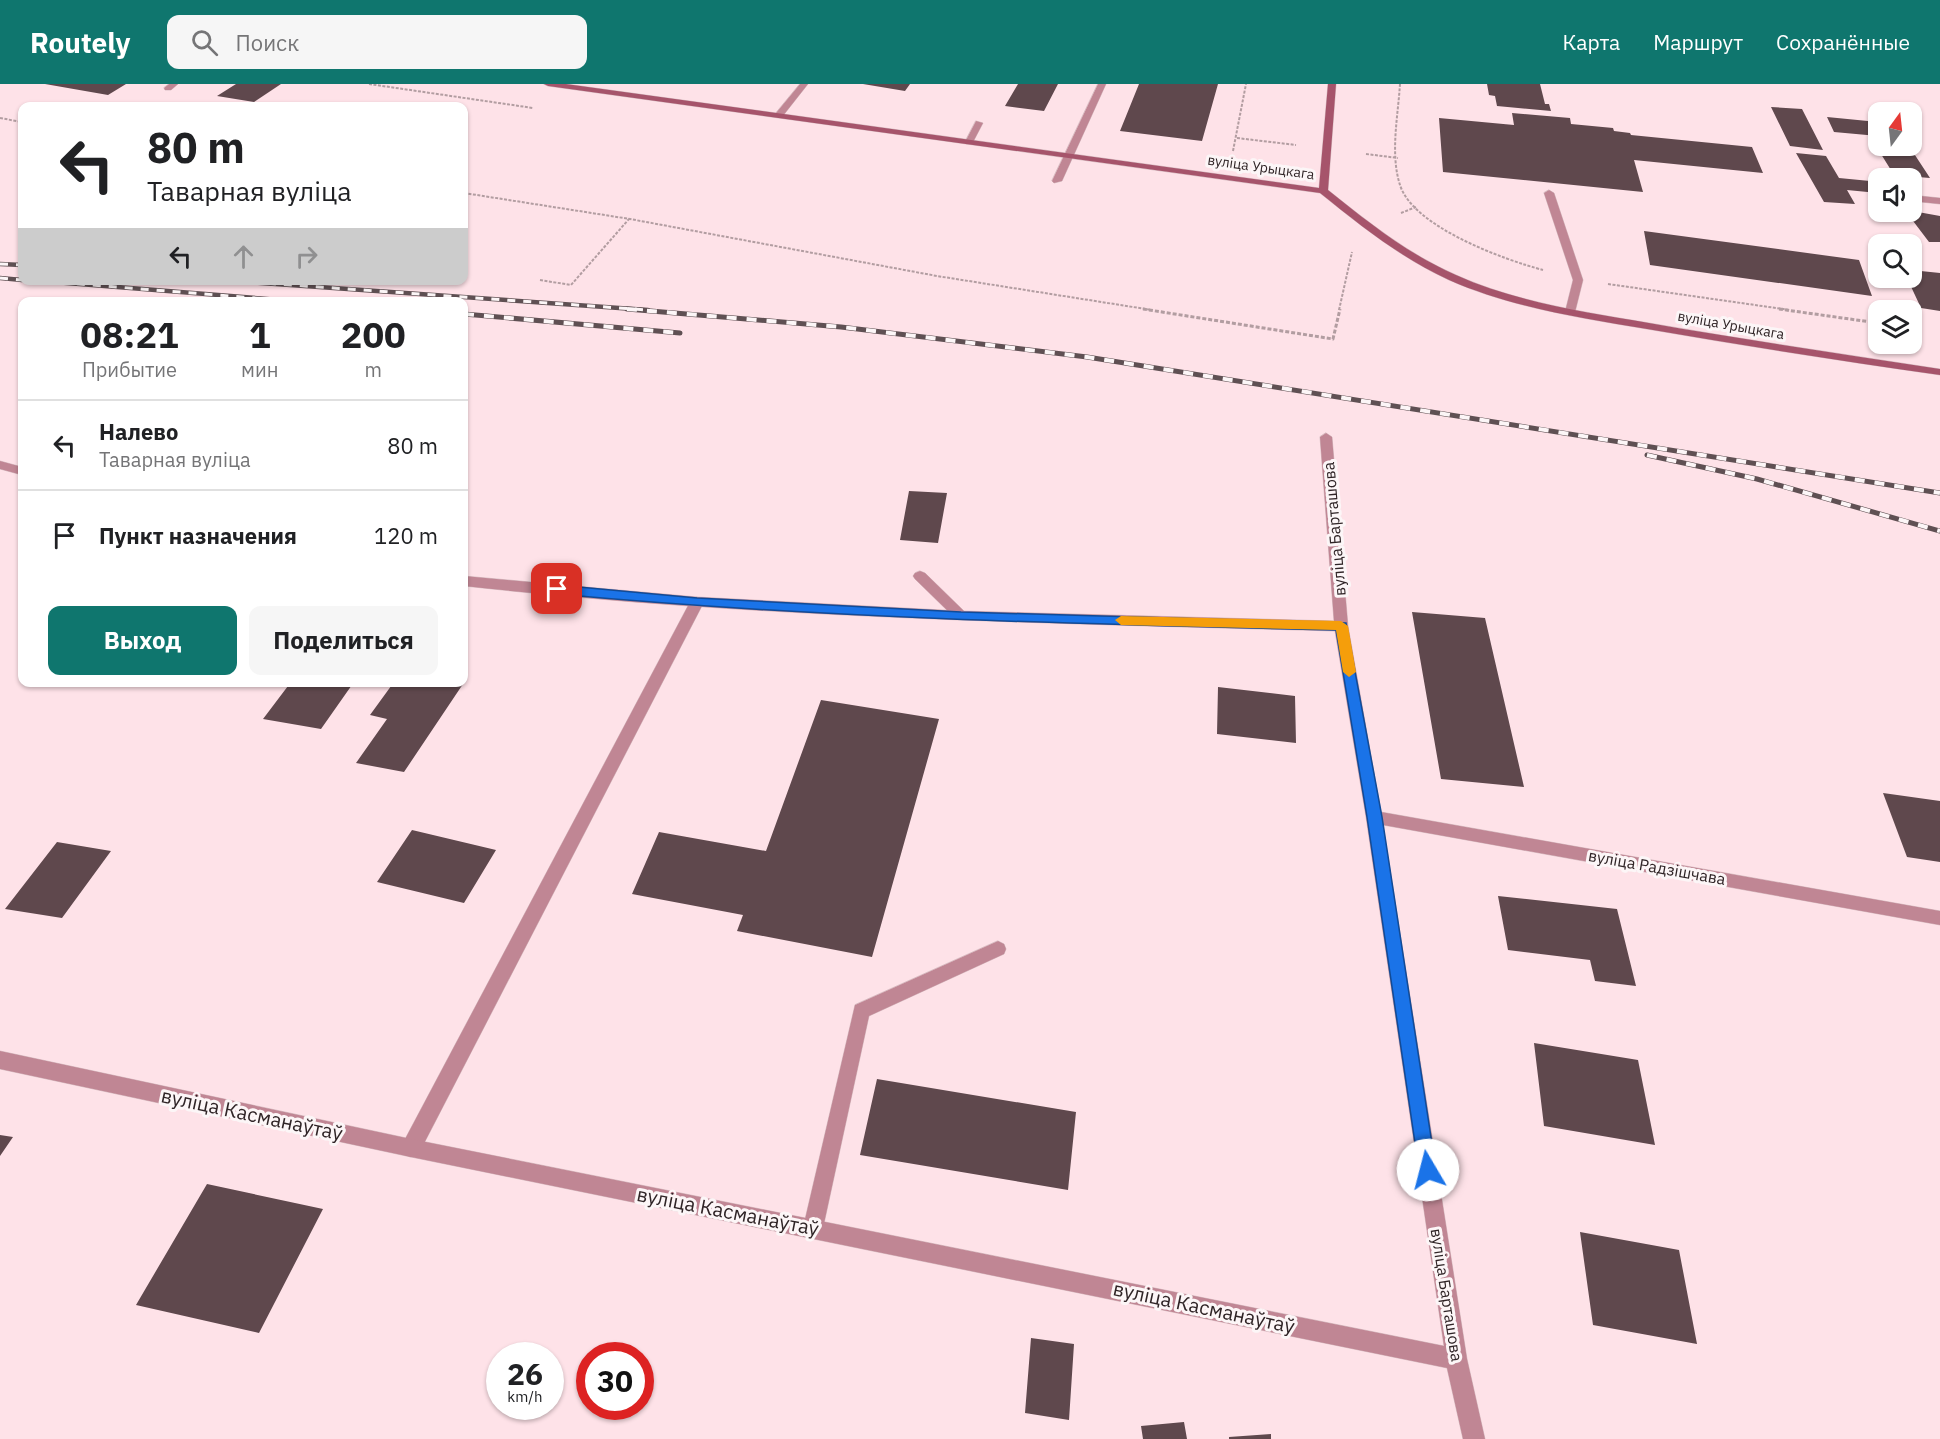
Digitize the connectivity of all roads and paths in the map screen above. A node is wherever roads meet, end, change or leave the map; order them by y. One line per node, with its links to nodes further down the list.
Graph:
1 (548, 84): 7 (main road, вуліца Урыцкага)
2 (804, 84): 7 (street)
3 (1102, 84): 15 (street)
4 (1246, 84): 11 (path)
5 (1332, 84): 19 (main road)
6 (1400, 84): 17 (path)
7 (779, 115): 12 (main road, вуліца Урыцкага)
8 (0, 118): 9 (path)
9 (18, 121)
10 (979, 123): 12 (street)
11 (1237, 138): 13 (path); 16 (path)
12 (969, 142): 15 (main road, вуліца Урыцкага)
13 (1297, 145)
14 (1366, 154): 17 (path)
15 (1067, 156): 18 (street); 19 (main road, вуліца Урыцкага)
16 (1232, 156)
17 (1398, 158): 24 (path)
18 (1057, 181)
19 (1323, 191): 30 (main road, вуліца Урыцкага)
20 (1549, 193): 29 (street)
21 (468, 194): 26 (path)
22 (1922, 199): 23 (street)
23 (1940, 201)
24 (1416, 207): 25 (path); 29 (path)
25 (1395, 216)
26 (630, 219): 27 (path); 28 (path)
27 (1353, 248)
28 (540, 280)
29 (1578, 280): 30 (street); 31 (path)
30 (1570, 312): 32 (main road, вуліца Урыцкага)
31 (1868, 322)
32 (1940, 372)
33 (1326, 437): 40 (street, вуліца Барташова)
34 (0, 465): 35 (street)
35 (18, 470)
36 (920, 576): 39 (street)
37 (468, 581): 38 (street)
38 (697, 602): 39 (street); 45 (street)
39 (961, 616): 40 (street)
40 (1341, 626): 41 (street, вуліца Барташова)
41 (1374, 817): 42 (street, вуліца Радзішчава); 47 (street, вуліца Барташова)
42 (1940, 918)
43 (998, 949): 46 (street)
44 (0, 1060): 45 (street, вуліца Касманаўтаў)
45 (411, 1148): 46 (street, вуліца Касманаўтаў)
46 (813, 1228): 47 (street, вуліца Касманаўтаў)
47 (1456, 1359): 48 (street, вуліца Барташова)
48 (1474, 1439)

